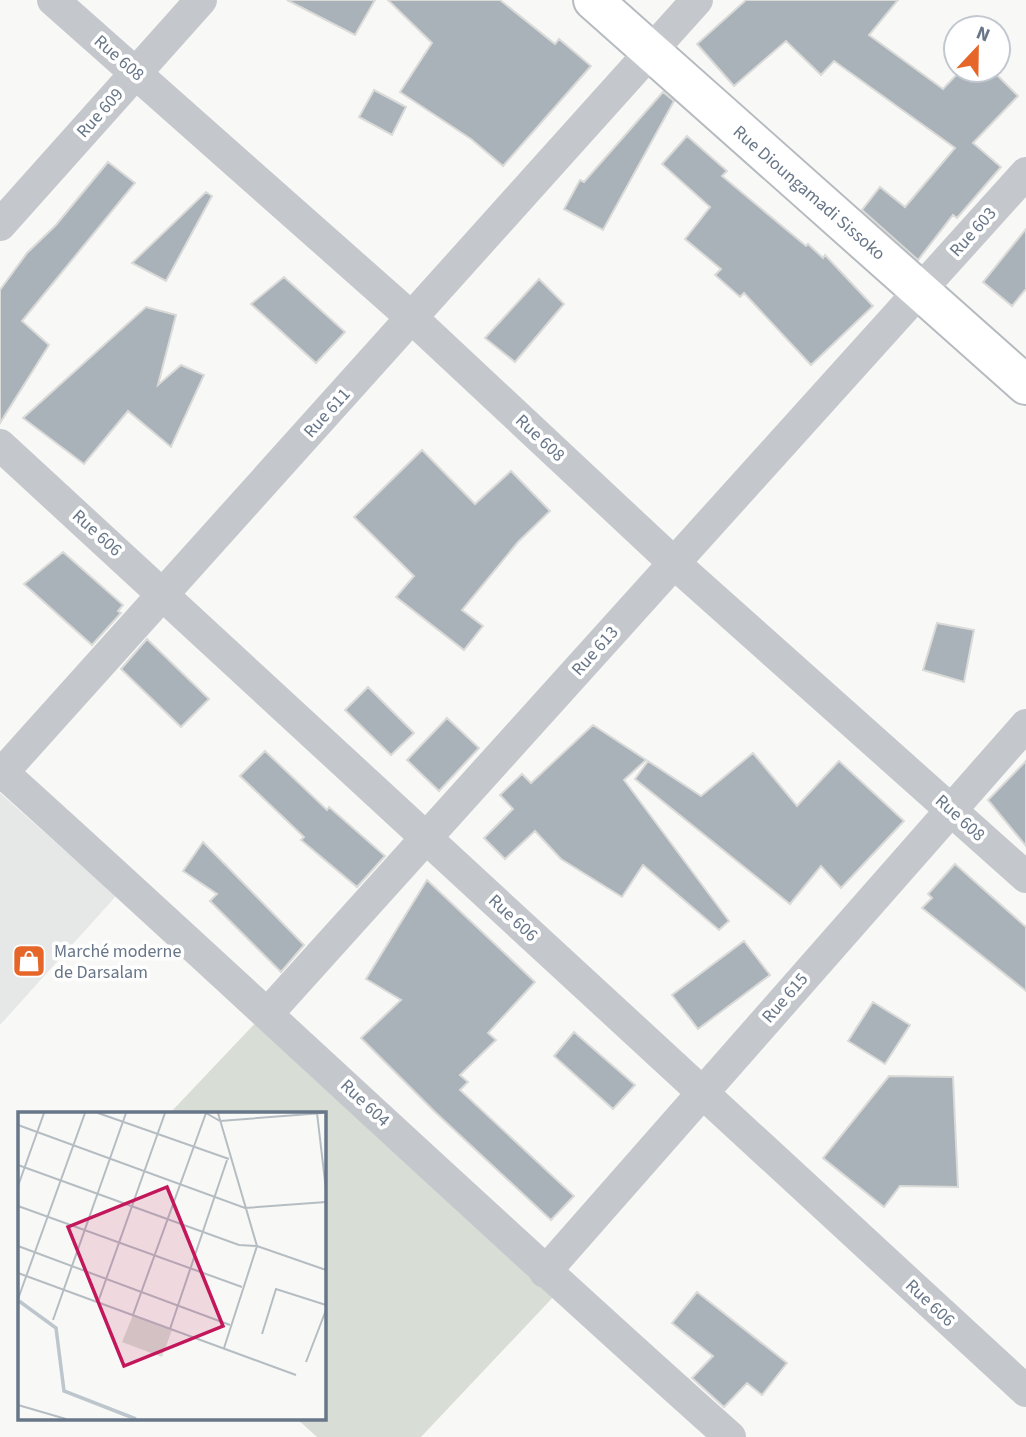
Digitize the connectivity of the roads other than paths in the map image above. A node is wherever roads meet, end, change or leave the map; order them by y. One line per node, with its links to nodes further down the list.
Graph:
1 (52, 0): 6 (street, Rue 608)
2 (201, 0): 6 (street, Rue 609)
3 (593, 0): 5 (street, Rue Dioungamadi Sissoko)
4 (697, 0): 5 (street, Rue 611)
5 (651, 53): 9 (street, Rue Dioungamadi Sissoko); 10 (street, Rue 611)
6 (136, 73): 8 (street, Rue 609); 10 (street, Rue 608)
7 (1026, 173): 9 (street, Rue 603)
8 (0, 225)
9 (921, 291): 11 (street, Rue Dioungamadi Sissoko); 13 (street, Rue 613)
10 (412, 318): 13 (street, Rue 608); 14 (street, Rue 611)
11 (1026, 385)
12 (0, 445): 14 (street, Rue 606)
13 (674, 563): 17 (street, Rue 608); 18 (street, Rue 613)
14 (163, 593): 16 (street, Rue 611); 18 (street, Rue 606)
15 (1026, 725): 17 (street, Rue 615)
16 (1, 771): 20 (street, Rue 604)
17 (951, 810): 19 (street, Rue 608); 21 (street, Rue 615)
18 (426, 838): 20 (street, Rue 613); 21 (street, Rue 606)
19 (1026, 877)
20 (269, 1012): 22 (street, Rue 604)
21 (702, 1093): 22 (street, Rue 615); 23 (street, Rue 606)
22 (545, 1272): 24 (street, Rue 604)
23 (1026, 1391)
24 (730, 1437)

